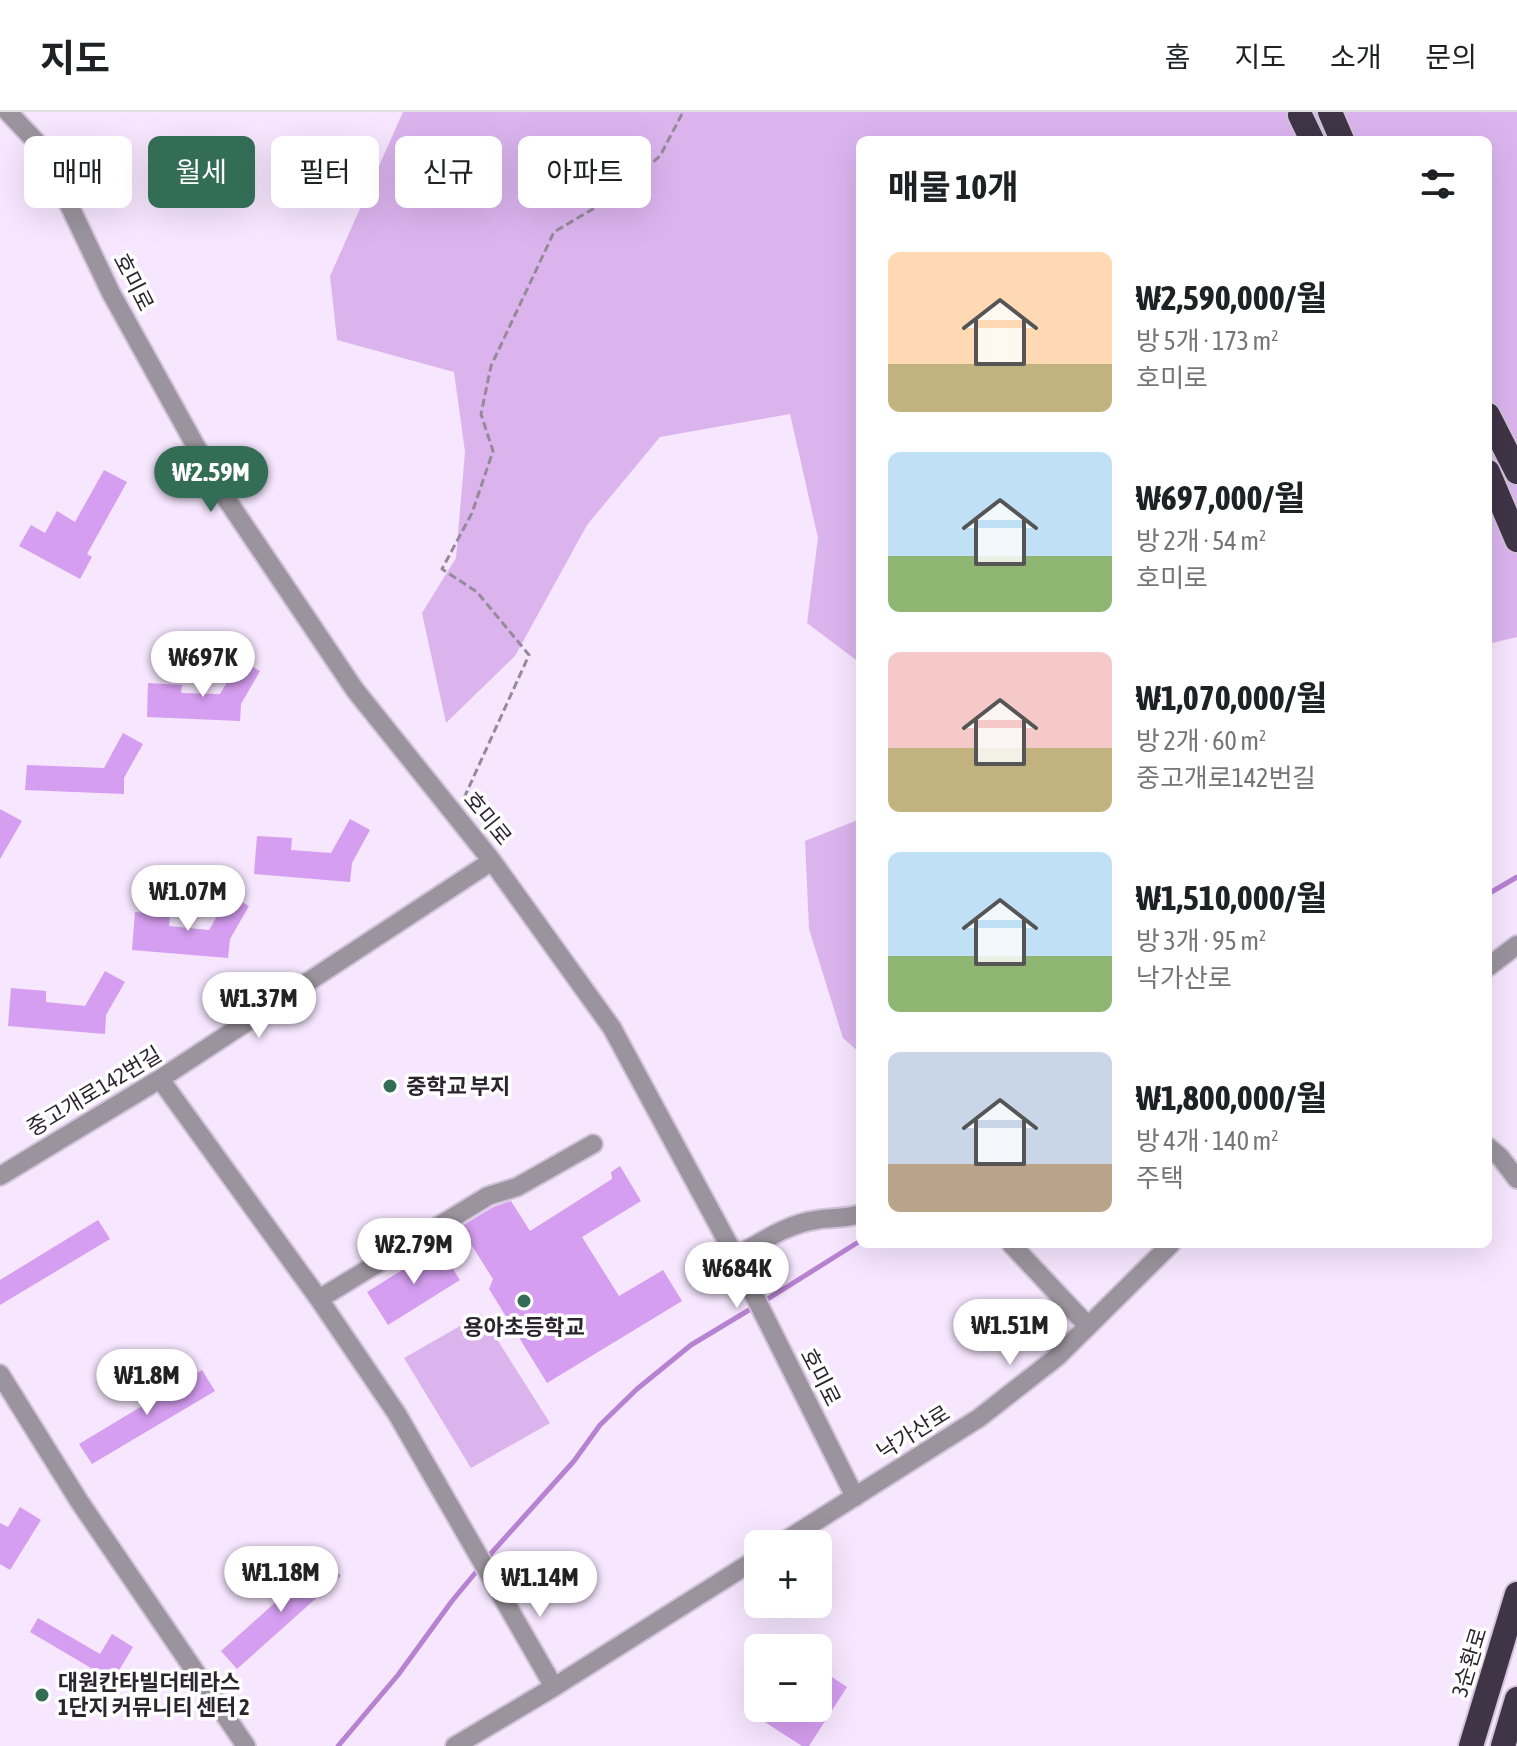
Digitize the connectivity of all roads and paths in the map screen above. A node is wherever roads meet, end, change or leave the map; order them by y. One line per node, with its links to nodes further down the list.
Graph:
1 (8, 112): 11 (street, 호미로)
2 (683, 112): 11 (path)
3 (1330, 112): 6 (highway)
4 (1300, 115): 5 (highway)
5 (1310, 136)
6 (1340, 136)
7 (1492, 422): 8 (highway)
8 (1517, 472)
9 (1492, 481): 10 (highway)
10 (1517, 540)
11 (456, 816): 12 (street, 호미로)
12 (492, 861): 15 (street, 중고개로142번길); 23 (street, 호미로)
13 (1517, 945): 14 (street)
14 (1492, 964)
15 (160, 1079): 18 (street, 중고개로142번길); 24 (street)
16 (593, 1144): 24 (street)
17 (1492, 1150): 19 (street)
18 (0, 1176)
19 (1517, 1179)
20 (856, 1215): 23 (street)
21 (1015, 1248): 25 (street)
22 (1167, 1248): 25 (street, 낙가산로)
23 (735, 1257): 27 (street, 호미로)
24 (319, 1299): 31 (street)
25 (1088, 1326): 27 (street, 낙가산로)
26 (0, 1374): 33 (street)
27 (855, 1497): 28 (street)
28 (802, 1530)
29 (744, 1567): 31 (street)
30 (1517, 1594): 35 (highway, 3순환로)
31 (554, 1687): 34 (street)
32 (1517, 1699): 36 (highway)
33 (246, 1746)
34 (455, 1746)
35 (1471, 1746)
36 (1503, 1746)

